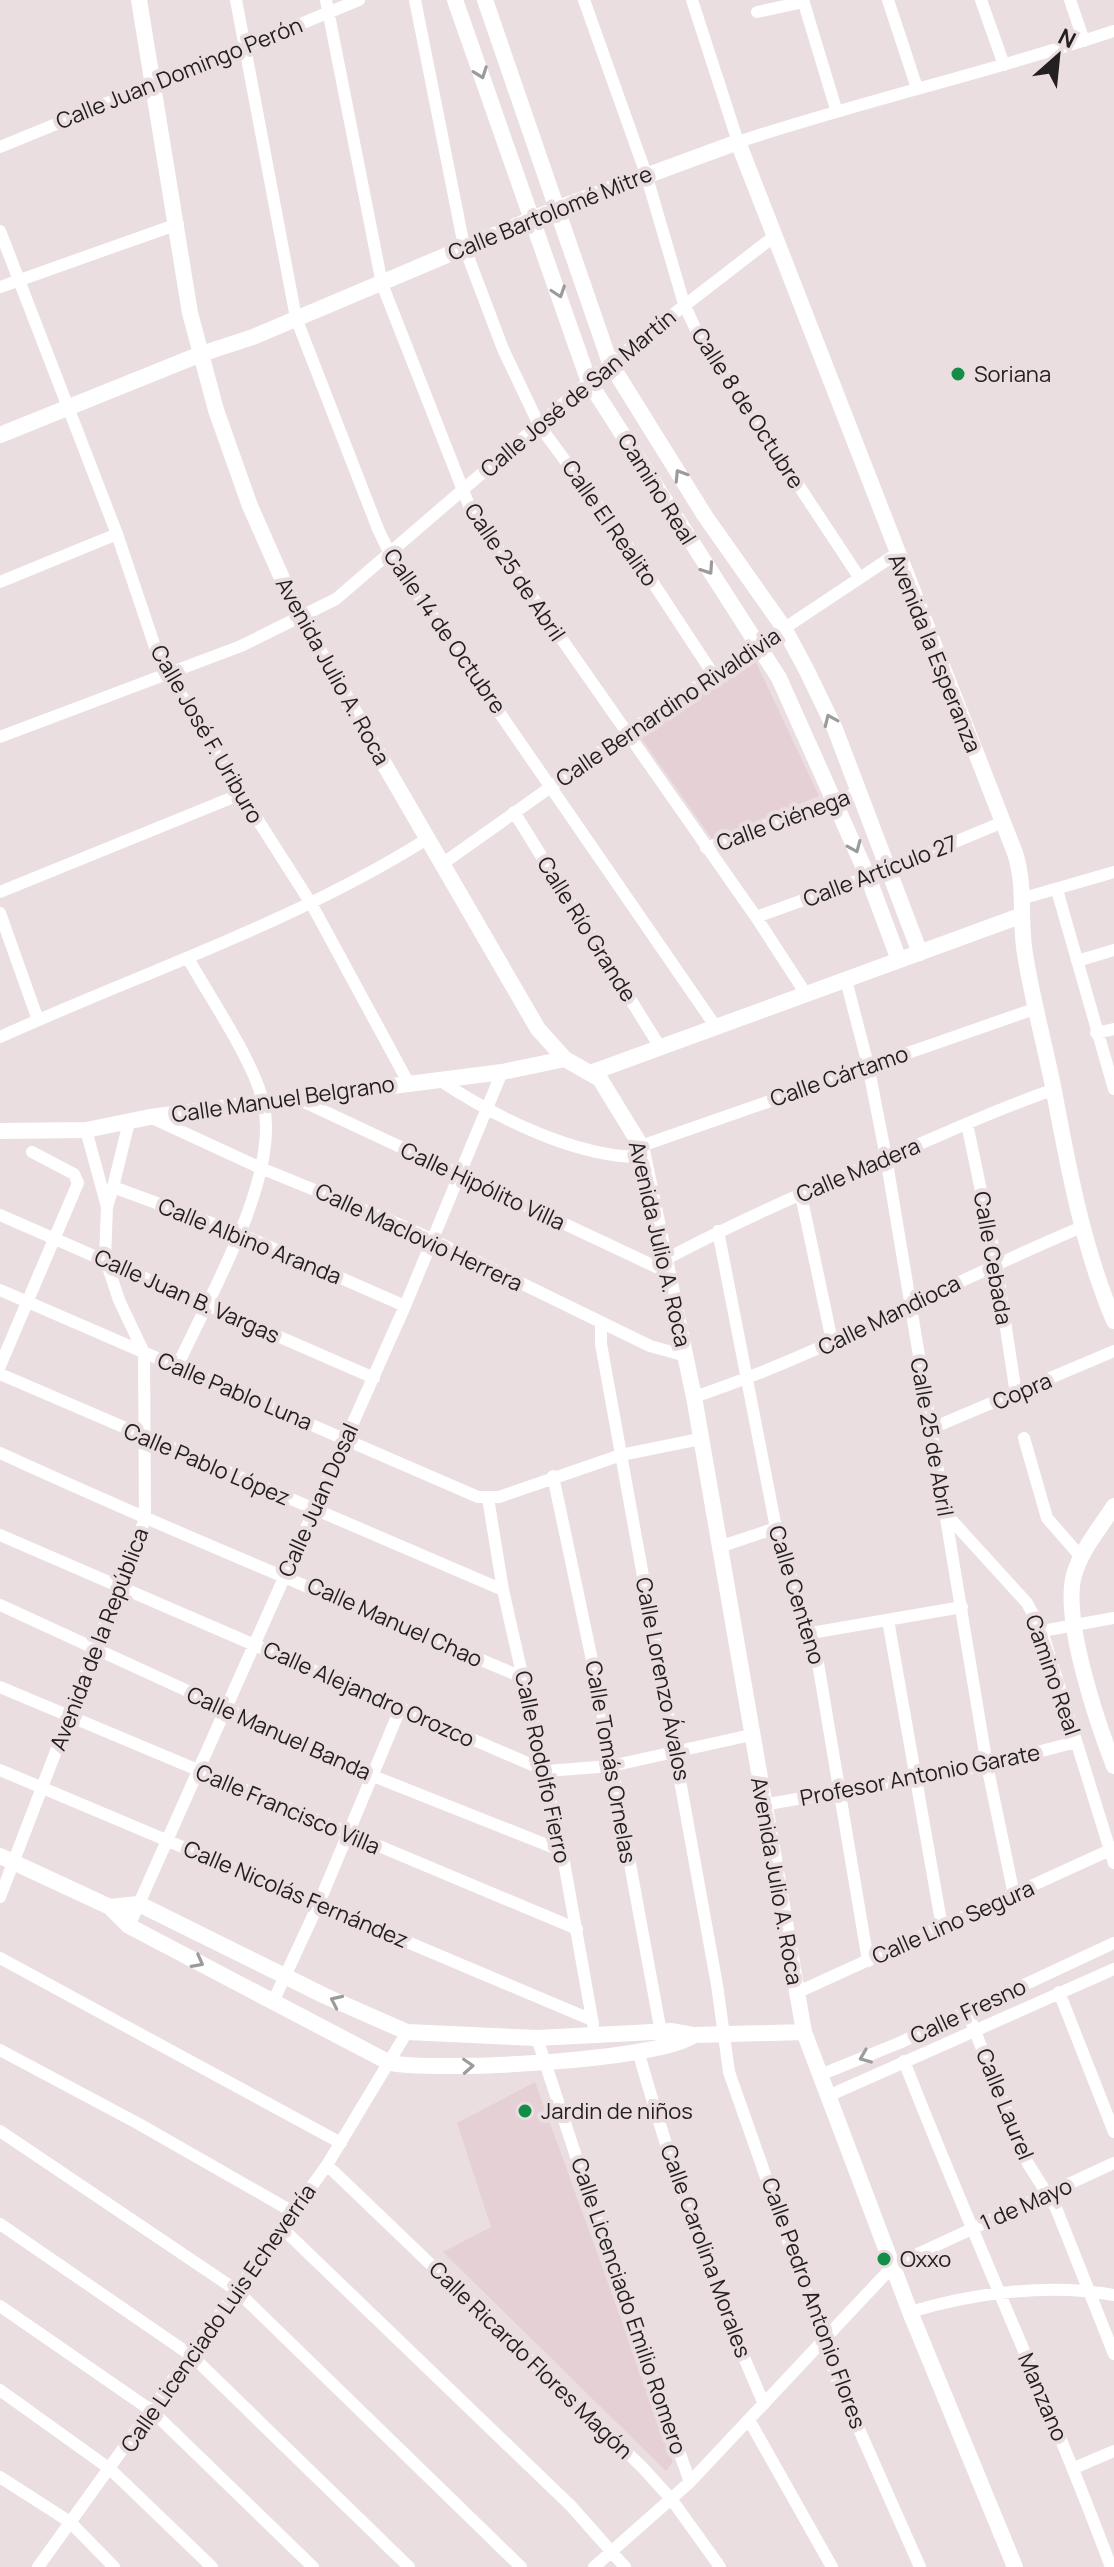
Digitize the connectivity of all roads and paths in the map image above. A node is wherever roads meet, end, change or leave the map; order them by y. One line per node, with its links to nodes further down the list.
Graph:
1 (139, 0): 19 (street, Avenida Julio A. Roca)
2 (236, 0): 17 (street, Calle 14 de Octubre)
3 (359, 0): 13 (street, Calle Juan Domingo Perón)
4 (415, 0): 30 (street, Calle El Realito)
5 (455, 0): 26 (street, Camino Real, one-way to 26)
6 (485, 0): 25 (street, Camino Real)
7 (584, 0): 24 (street, Calle 8 de Octubre)
8 (692, 0): 22 (street, Avenida la Esperanza)
9 (888, 0): 20 (street)
10 (981, 0): 18 (street)
11 (1070, 0): 16 (street)
12 (803, 1): 14 (street); 21 (street)
13 (327, 6): 17 (street, Calle Juan Domingo Perón); 32 (street, Calle 25 de Abril)
14 (757, 12)
15 (1114, 31): 16 (street, Calle Bartolomé Mitre)
16 (1084, 41): 18 (street, Calle Bartolomé Mitre)
17 (245, 47): 19 (street, Calle Juan Domingo Perón); 35 (street, Calle 14 de Octubre)
18 (1004, 65): 20 (street, Calle Bartolomé Mitre)
19 (155, 84): 23 (street, Calle Juan Domingo Perón); 27 (street, Avenida Julio A. Roca)
20 (917, 88): 21 (street, Calle Bartolomé Mitre)
21 (836, 109): 22 (street, Calle Bartolomé Mitre)
22 (738, 142): 24 (street, Calle Bartolomé Mitre); 29 (street, Avenida la Esperanza)
23 (0, 147)
24 (646, 174): 25 (street, Calle Bartolomé Mitre); 34 (street, Calle 8 de Octubre)
25 (556, 209): 26 (street, Calle Bartolomé Mitre); 37 (street, Camino Real)
26 (533, 218): 30 (street, Calle Bartolomé Mitre); 38 (street, Camino Real, one-way to 38)
27 (178, 224): 31 (street); 36 (street, Avenida Julio A. Roca)
28 (0, 231): 31 (street, Calle José F. Uriburo)
29 (772, 238): 34 (street, Calle José de San Martín); 45 (street, Avenida la Esperanza)
30 (464, 246): 32 (street, Calle Bartolomé Mitre); 40 (street, Calle El Realito)
31 (19, 279): 33 (street); 39 (street, Calle José F. Uriburo)
32 (382, 284): 35 (street, Calle Bartolomé Mitre); 42 (street, Calle 25 de Abril)
33 (0, 287)
34 (684, 304): 37 (street, Calle José de San Martín); 46 (street, Calle 8 de Octubre)
35 (296, 318): 36 (street, Calle Bartolomé Mitre); 44 (street, Calle 14 de Octubre)
36 (201, 354): 39 (street, Calle Bartolomé Mitre); 48 (street, Avenida Julio A. Roca)
37 (610, 363): 38 (street, Calle José de San Martín); 49 (street, Camino Real, one-way to 37)
38 (589, 382): 40 (street, Calle José de San Martín); 50 (street, Camino Real, one-way to 50)
39 (68, 407): 41 (street, Calle Bartolomé Mitre); 43 (street, Calle José F. Uriburo)
40 (539, 425): 42 (street, Calle José de San Martín); 52 (street, Calle El Realito)
41 (0, 435)
42 (462, 491): 44 (street, Calle José de San Martín); 53 (street, Calle 25 de Abril)
43 (117, 534): 47 (street); 51 (street, Calle José F. Uriburo)
44 (390, 554): 48 (street, Calle José de San Martín); 55 (street, Calle 14 de Octubre)
45 (896, 554): 46 (street, Calle Bernardino Rivaldivia); 60 (street, Avenida la Esperanza)
46 (859, 577): 49 (street, Calle Bernardino Rivaldivia)
47 (0, 582)
48 (300, 619): 51 (street, Calle José de San Martín); 61 (street, Avenida Julio A. Roca)
49 (784, 628): 50 (street, Calle Bernardino Rivaldivia); 56 (street, Camino Real, one-way to 49)
50 (758, 643): 52 (street, Calle Bernardino Rivaldivia); 58 (street, Camino Real)
51 (168, 673): 54 (street, Calle José de San Martín); 57 (street, Calle José F. Uriburo)
52 (713, 674): 53 (street, Calle Bernardino Rivaldivia)
53 (627, 733): 55 (street, Calle Bernardino Rivaldivia); 62 (street, Calle 25 de Abril)
54 (0, 737)
55 (553, 785): 59 (street, Calle Bernardino Rivaldivia); 83 (street, Calle 14 de Octubre)
56 (860, 792): 58 (street, Calle Ciénega); 64 (street, Camino Real)
57 (241, 794): 68 (street); 70 (street, Calle José F. Uriburo)
58 (835, 800): 62 (street, Calle Ciénega); 66 (street, Camino Real, one-way to 66)
59 (514, 812): 63 (street, Calle Bernardino Rivaldivia); 87 (street, Calle Río Grande)
60 (1003, 822): 64 (street, Calle Artículo 27); 69 (street, Avenida la Esperanza)
61 (427, 839): 63 (street, Avenida Julio A. Roca); 70 (street)
62 (706, 848): 73 (street, Calle 25 de Abril)
63 (442, 864): 88 (street, Avenida Julio A. Roca)
64 (890, 869): 66 (street, Calle Artículo 27); 75 (street, Camino Real)
65 (1114, 872): 67 (street)
66 (868, 877): 73 (street, Calle Artículo 27); 77 (street, Camino Real)
67 (1057, 890): 69 (street); 78 (street)
68 (0, 892)
69 (1024, 898): 72 (street, Avenida la Esperanza)
70 (312, 905): 76 (street); 93 (street, Calle José F. Uriburo)
71 (0, 913): 82 (street)
72 (1020, 916): 75 (street); 81 (street, Avenida la Esperanza)
73 (756, 917): 80 (street, Calle 25 de Abril)
74 (1114, 950): 78 (street)
75 (920, 953): 77 (street)
76 (189, 960): 82 (street); 97 (street)
77 (899, 960): 79 (street)
78 (1077, 961): 85 (street)
79 (846, 980): 80 (street); 89 (street, Calle 25 de Abril)
80 (806, 994): 83 (street)
81 (1037, 1008): 89 (street, Calle Cártamo); 95 (street, Avenida la Esperanza)
82 (38, 1020): 86 (street)
83 (716, 1027): 87 (street)
84 (1114, 1029): 85 (street)
85 (1096, 1033): 94 (street)
86 (0, 1037)
87 (660, 1047): 91 (street)
88 (565, 1059): 90 (street, Calle Manuel Belgrano); 91 (street, Avenida Julio A. Roca)
89 (868, 1065): 104 (street, Calle Cártamo); 106 (street, Calle 25 de Abril)
90 (502, 1072): 92 (street, Calle Manuel Belgrano); 98 (street, Calle Juan Dosal)
91 (593, 1072): 104 (street, Avenida Julio A. Roca)
92 (439, 1080): 93 (street, Calle Manuel Belgrano); 98 (street)
93 (408, 1082): 96 (street, Calle Manuel Belgrano)
94 (1114, 1089)
95 (1053, 1090): 101 (street, Calle Madera); 113 (street, Avenida la Esperanza)
96 (298, 1099): 97 (street, Calle Manuel Belgrano); 108 (street, Calle Hipólito Villa)
97 (264, 1103): 99 (street, Calle Manuel Belgrano); 107 (street)
98 (485, 1107): 104 (street); 108 (street, Calle Juan Dosal)
99 (150, 1117): 100 (street, Calle Manuel Belgrano); 107 (street, Calle Maclovio Herrera)
100 (129, 1122): 102 (street, Calle Manuel Belgrano); 109 (street)
101 (967, 1124): 106 (street, Calle Madera); 119 (street, Calle Cebada)
102 (86, 1130): 103 (street, Calle Manuel Belgrano); 111 (street, Avenida de la República)
103 (0, 1131)
104 (642, 1151): 120 (street, Avenida Julio A. Roca)
105 (32, 1152): 116 (street)
106 (886, 1157): 110 (street, Calle Madera); 125 (street, Calle 25 de Abril)
107 (263, 1169): 115 (street); 117 (street, Calle Maclovio Herrera)
108 (458, 1174): 117 (street, Calle Juan Dosal); 120 (street, Calle Hipólito Villa)
109 (113, 1187): 111 (street); 115 (street, Calle Albino Aranda)
110 (801, 1195): 114 (street, Calle Madera); 128 (street)
111 (107, 1207): 118 (street, Avenida de la República)
112 (0, 1215): 116 (street, Calle Juan B. Vargas)
113 (1082, 1227): 119 (street, Calle Mandioca); 126 (street, Avenida la Esperanza)
114 (718, 1231): 120 (street, Calle Madera); 136 (street, Calle Centeno)
115 (238, 1233): 123 (street); 124 (street, Calle Albino Aranda)
116 (57, 1239): 118 (street, Calle Juan B. Vargas); 122 (street)
117 (433, 1240): 124 (street, Calle Juan Dosal); 127 (street, Calle Maclovio Herrera)
118 (105, 1258): 123 (street, Calle Juan B. Vargas); 130 (street, Avenida de la República)
119 (996, 1262): 125 (street, Calle Mandioca); 137 (street, Calle Cebada)
120 (667, 1266): 131 (street, Avenida Julio A. Roca)
121 (0, 1290): 122 (street, Calle Pablo Luna)
122 (29, 1301): 130 (street, Calle Pablo Luna); 132 (street)
123 (205, 1304): 133 (street); 135 (street, Calle Juan B. Vargas)
124 (405, 1306): 135 (street, Calle Juan Dosal)
125 (910, 1307): 128 (street, Calle Mandioca); 139 (street, Calle 25 de Abril)
126 (1114, 1321)
127 (601, 1323): 131 (street, Calle Maclovio Herrera); 145 (street, Calle Lorenzo Ávalos)
128 (832, 1341): 136 (street, Calle Mandioca)
129 (1114, 1351): 137 (street, Copra)
130 (144, 1353): 133 (street, Calle Pablo Luna); 140 (street, Avenida de la República)
131 (686, 1356): 138 (street, Avenida Julio A. Roca)
132 (0, 1366)
133 (177, 1367): 141 (street, Calle Pablo Luna)
134 (0, 1374): 140 (street, Calle Pablo López)
135 (374, 1378): 141 (street, Calle Juan Dosal)
136 (747, 1379): 138 (street, Calle Mandioca); 152 (street, Calle Centeno)
137 (1016, 1394): 139 (street, Copra)
138 (694, 1397): 143 (street, Avenida Julio A. Roca)
139 (930, 1429): 150 (street, Calle 25 de Abril)
140 (147, 1438): 149 (street, Calle Pablo López); 151 (street, Avenida de la República)
141 (346, 1438): 147 (street, Calle Pablo Luna); 149 (street, Calle Juan Dosal)
142 (1024, 1438): 155 (street)
143 (700, 1439): 145 (street); 154 (street, Avenida Julio A. Roca)
144 (0, 1453): 151 (street, Calle Manuel Chao)
145 (621, 1455): 146 (street); 176 (street, Calle Lorenzo Ávalos)
146 (553, 1476): 147 (street); 178 (street, Calle Tomás Ornelas)
147 (488, 1498): 158 (street, Calle Rodolfo Fierro)
148 (1114, 1506): 155 (street, Camino Real)
149 (312, 1510): 156 (street, Calle Juan Dosal); 158 (street, Calle Pablo López)
150 (946, 1514): 160 (street, Calle 25 de Abril); 164 (street, Camino Real)
151 (145, 1519): 156 (street, Calle Manuel Chao); 157 (street, Avenida de la República)
152 (776, 1528): 154 (street); 165 (street, Calle Centeno)
153 (0, 1535): 157 (street, Calle Alejandro Orozco)
154 (719, 1547): 173 (street, Avenida Julio A. Roca)
155 (1081, 1557): 163 (street, Camino Real)
156 (285, 1574): 166 (street, Calle Juan Dosal); 168 (street, Calle Manuel Chao)
157 (121, 1586): 166 (street, Calle Alejandro Orozco); 167 (street, Avenida de la República)
158 (503, 1590): 168 (street, Calle Rodolfo Fierro)
159 (0, 1605): 167 (street, Calle Manuel Banda)
160 (962, 1607): 162 (street); 177 (street, Calle 25 de Abril)
161 (1114, 1618): 163 (street)
162 (888, 1620): 165 (street); 184 (street)
163 (1074, 1626): 164 (street); 175 (street, Camino Real)
164 (1042, 1631): 174 (street, Camino Real)
165 (811, 1633): 186 (street, Calle Centeno)
166 (252, 1642): 170 (street, Calle Alejandro Orozco); 171 (street, Calle Juan Dosal)
167 (97, 1648): 171 (street, Calle Manuel Banda); 172 (street, Avenida de la República)
168 (524, 1678): 182 (street, Calle Rodolfo Fierro)
169 (0, 1687): 172 (street, Calle Francisco Villa)
170 (401, 1707): 182 (street, Calle Alejandro Orozco); 183 (street)
171 (223, 1709): 180 (street, Calle Juan Dosal); 183 (street, Calle Manuel Banda)
172 (69, 1718): 180 (street, Calle Francisco Villa); 185 (street, Avenida de la República)
173 (751, 1735): 176 (street, Calle Alejandro Orozco); 187 (street, Avenida Julio A. Roca)
174 (1076, 1742): 177 (street, Profesor Antonio Garate); 190 (street, Camino Real)
175 (1110, 1746): 179 (street, Camino Real)
176 (677, 1751): 178 (street, Calle Alejandro Orozco); 217 (street, Calle Lorenzo Ávalos)
177 (987, 1765): 184 (street, Profesor Antonio Garate); 194 (street, Calle 25 de Abril)
178 (611, 1766): 182 (street, Calle Alejandro Orozco); 214 (street, Calle Tomás Ornelas)
179 (1114, 1766)
180 (197, 1769): 188 (street, Calle Francisco Villa); 189 (street, Calle Juan Dosal)
181 (0, 1770): 185 (street, Calle Nicolás Fernández)
182 (546, 1771): 191 (street, Calle Rodolfo Fierro)
183 (373, 1776): 188 (street); 191 (street, Calle Manuel Banda)
184 (914, 1778): 186 (street, Profesor Antonio Garate); 200 (street)
185 (42, 1788): 189 (street, Calle Nicolás Fernández); 192 (street, Avenida de la República)
186 (839, 1792): 187 (street, Profesor Antonio Garate); 204 (street, Calle Centeno)
187 (763, 1805): 208 (street, Avenida Julio A. Roca)
188 (346, 1835): 196 (street); 201 (street, Calle Francisco Villa)
189 (167, 1840): 196 (street, Calle Nicolás Fernández); 197 (street, Calle Juan Dosal)
190 (1110, 1850): 193 (street, Camino Real); 194 (street, Calle Lino Segura)
191 (562, 1851): 201 (street, Calle Rodolfo Fierro)
192 (7, 1859): 195 (street, Avenida de la República); 198 (street)
193 (1114, 1863)
194 (1014, 1895): 200 (street, Calle Lino Segura)
195 (0, 1897)
196 (319, 1903): 206 (street); 211 (street, Calle Nicolás Fernández)
197 (139, 1904): 198 (street); 199 (street, Calle Juan Dosal); 206 (street)
198 (110, 1907): 199 (street)
199 (129, 1926): 209 (street, one-way to 209)
200 (942, 1927): 204 (street, Calle Lino Segura)
201 (577, 1929): 211 (street, Calle Rodolfo Fierro)
202 (1114, 1943): 210 (street, Calle Fresno)
203 (0, 1958): 229 (street)
204 (868, 1961): 208 (street, Calle Lino Segura)
205 (1114, 1969): 207 (street, Calle Fresno)
206 (286, 1976): 209 (street); 213 (street, one-way to 206)
207 (1059, 1992): 212 (street, Calle Fresno); 228 (street)
208 (796, 1993): 215 (street, Avenida Julio A. Roca)
209 (273, 2002): 224 (street)
210 (967, 2011): 212 (street, Calle Laurel); 225 (street, Calle Fresno, one-way to 225)
211 (594, 2028): 214 (street); 218 (street)
212 (976, 2030): 223 (street, Calle Fresno); 232 (street, Calle Laurel)
213 (407, 2032): 218 (street); 224 (street, Calle Licenciado Luis Echeverría)
214 (660, 2032): 216 (street); 219 (street, Calle Tomás Ornelas)
215 (804, 2032): 217 (street); 225 (street, Avenida Julio A. Roca)
216 (694, 2035): 217 (street); 219 (street)
217 (723, 2035): 244 (street, Calle Pedro Antonio Flores)
218 (537, 2038): 222 (street, Calle Licenciado Emilio Romero)
219 (666, 2048): 221 (street)
220 (0, 2050): 233 (street)
221 (638, 2051): 222 (street); 248 (street, Calle Carolina Morales)
222 (547, 2061): 224 (street, one-way to 222); 255 (street, Calle Licenciado Emilio Romero)
223 (904, 2061): 226 (street, Calle Fresno); 236 (street, Manzano)
224 (390, 2063): 229 (street, Calle Licenciado Luis Echeverría)
225 (820, 2075): 226 (street, Avenida Julio A. Roca)
226 (828, 2096): 237 (street, Avenida Julio A. Roca)
227 (0, 2131): 238 (street)
228 (1114, 2132)
229 (341, 2143): 231 (street, Calle Licenciado Luis Echeverría)
230 (1114, 2163): 232 (street, 1 de Mayo)
231 (327, 2165): 233 (street, Calle Licenciado Luis Echeverría); 256 (street, Calle Ricardo Flores Magón)
232 (1047, 2195): 236 (street, 1 de Mayo); 239 (street, Calle Laurel)
233 (293, 2212): 235 (street, Calle Licenciado Luis Echeverría)
234 (0, 2224): 246 (street)
235 (281, 2227): 238 (street, Calle Licenciado Luis Echeverría); 258 (street)
236 (970, 2228): 237 (street, 1 de Mayo); 240 (street, Manzano)
237 (894, 2265): 243 (street, Avenida Julio A. Roca); 244 (street)
238 (236, 2290): 246 (street, Calle Licenciado Luis Echeverría); 264 (street)
239 (1090, 2291): 240 (street); 241 (street); 245 (street)
240 (998, 2294): 243 (street); 252 (street, Manzano)
241 (1114, 2295)
242 (0, 2306): 249 (street)
243 (910, 2312): 270 (street, Avenida Julio A. Roca)
244 (823, 2340): 248 (street); 269 (street, Calle Pedro Antonio Flores)
245 (1114, 2354)
246 (192, 2356): 249 (street, Calle Licenciado Luis Echeverría); 263 (street)
247 (0, 2390): 253 (street)
248 (764, 2404): 250 (street)
249 (152, 2411): 253 (street, Calle Licenciado Luis Echeverría); 262 (street)
250 (749, 2420): 255 (street); 268 (street)
251 (1114, 2451): 252 (street)
252 (1074, 2468): 271 (street, Manzano)
253 (110, 2469): 257 (street, Calle Licenciado Luis Echeverría); 261 (street)
254 (0, 2477): 257 (street)
255 (690, 2482): 256 (street)
256 (672, 2500): 258 (street); 267 (street, Calle Ricardo Flores Magón)
257 (70, 2522): 259 (street, Calle Licenciado Luis Echeverría); 260 (street)
258 (613, 2550): 265 (street); 266 (street)
259 (38, 2567)
260 (114, 2567)
261 (212, 2567)
262 (313, 2567)
263 (409, 2567)
264 (521, 2567)
265 (594, 2567)
266 (625, 2567)
267 (720, 2567)
268 (832, 2567)
269 (920, 2567)
270 (1015, 2567)
271 (1111, 2567)

